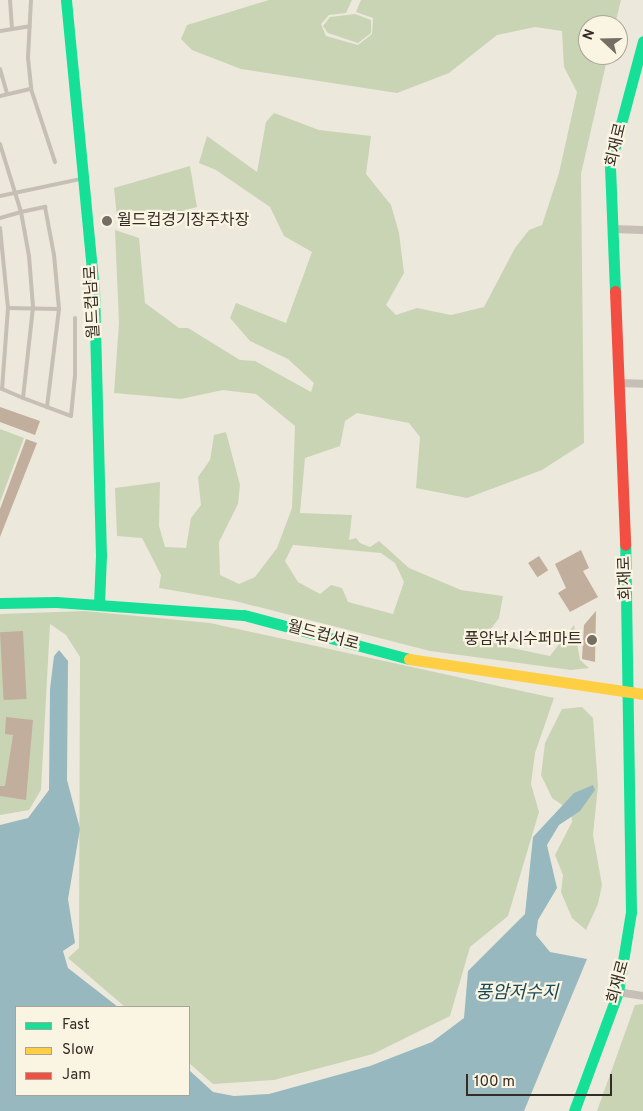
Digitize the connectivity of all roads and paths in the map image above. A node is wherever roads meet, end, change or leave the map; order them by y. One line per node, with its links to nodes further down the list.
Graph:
1 (10, 0): 5 (lane)
2 (31, 0): 4 (lane)
3 (66, 0): 15 (street, 월드컵남로)
4 (30, 26): 5 (lane); 10 (lane)
5 (12, 29): 6 (lane)
6 (0, 31)
7 (643, 41): 9 (street, 회재로)
8 (0, 69): 11 (lane)
9 (639, 76): 21 (street, 회재로)
10 (31, 89): 11 (lane); 14 (lane)
11 (7, 94): 12 (lane)
12 (0, 96)
13 (0, 144): 16 (lane)
14 (55, 162)
15 (85, 179): 16 (lane); 33 (street, 월드컵남로)
16 (15, 192): 17 (lane); 18 (lane)
17 (0, 196)
18 (21, 212): 19 (lane); 23 (lane); 25 (lane)
19 (0, 218)
20 (0, 228): 24 (lane)
21 (612, 229): 22 (street); 27 (street, 회재로)
22 (643, 230)
23 (33, 307): 24 (lane); 25 (lane); 30 (lane)
24 (8, 308): 29 (lane)
25 (59, 308): 31 (lane)
26 (75, 318): 31 (lane)
27 (619, 383): 28 (street); 34 (street, 회재로)
28 (643, 384)
29 (1, 388): 30 (lane)
30 (23, 398): 31 (lane)
31 (47, 407)
32 (0, 603): 33 (street, 월드컵서로)
33 (99, 605): 34 (street, 월드컵서로)
34 (626, 694): 35 (street, 월드컵서로); 36 (street, 회재로)
35 (643, 694)
36 (618, 992): 37 (street); 38 (street, 회재로)
37 (643, 996)
38 (574, 1111)

